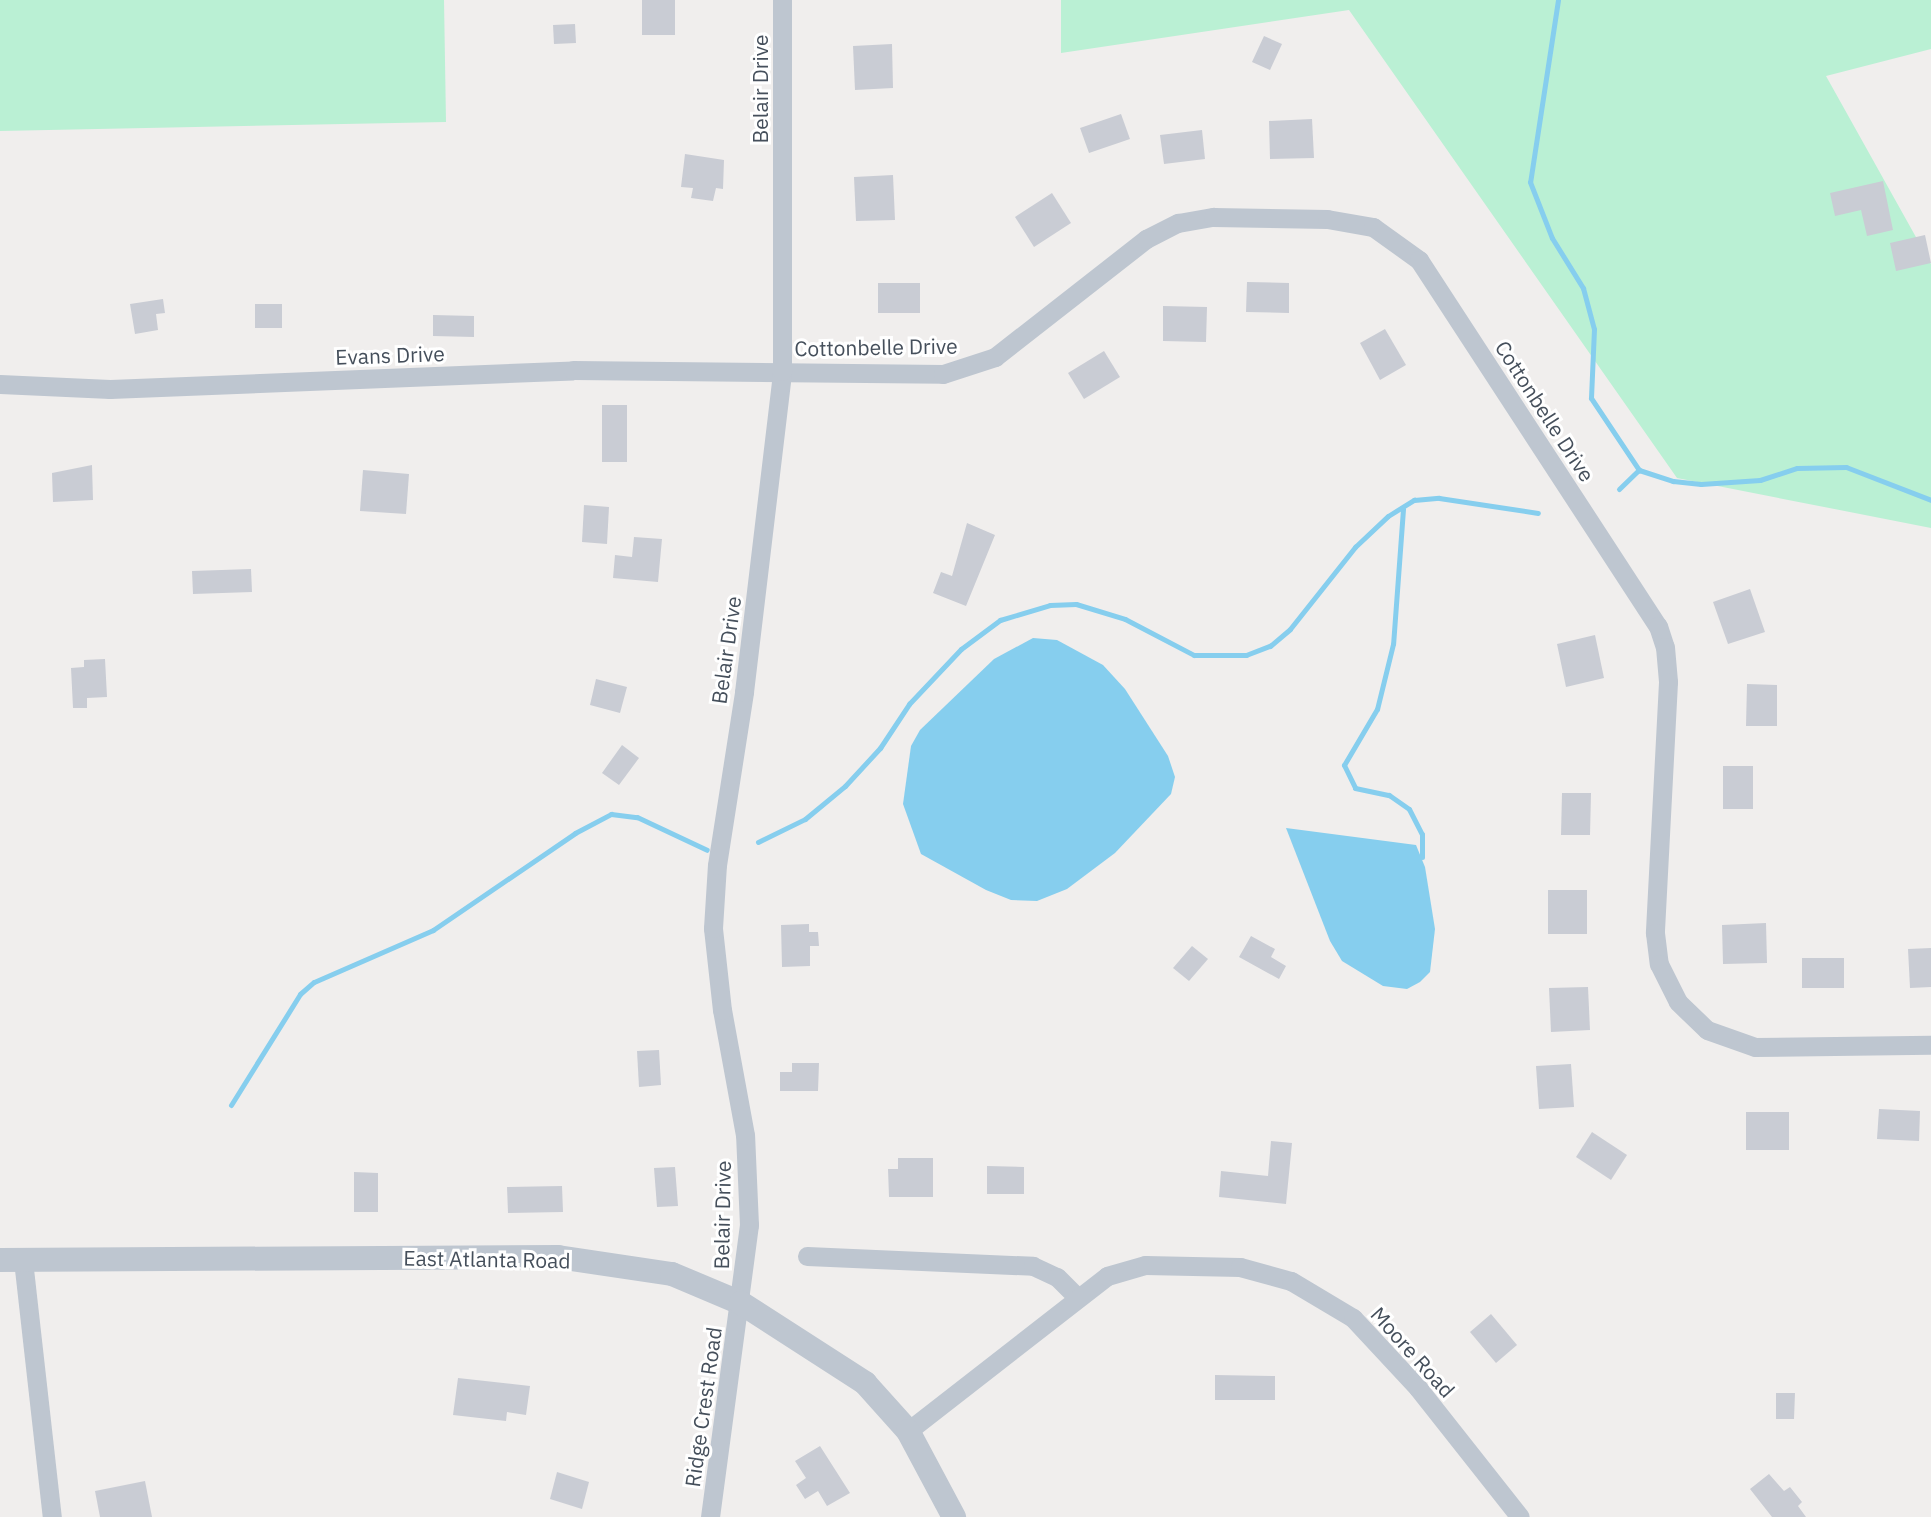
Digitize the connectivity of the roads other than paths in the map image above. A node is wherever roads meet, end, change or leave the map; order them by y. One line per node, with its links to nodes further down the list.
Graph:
1 (782, 0): 2 (street, Belair Drive)
2 (782, 371): 3 (street, Evans Drive); 4 (street, Cottonbelle Drive); 8 (street, Belair Drive)
3 (0, 384)
4 (1931, 1045)
5 (807, 1256): 7 (street)
6 (12, 1260): 8 (street, East Atlanta Road); 10 (street)
7 (1077, 1297): 9 (street, Moore Road); 13 (street, Moore Road)
8 (741, 1303): 9 (street, East Atlanta Road); 11 (street, Ridge Crest Road)
9 (908, 1431): 12 (street, East Atlanta Road)
10 (52, 1517)
11 (710, 1517)
12 (954, 1517)
13 (1520, 1517)

